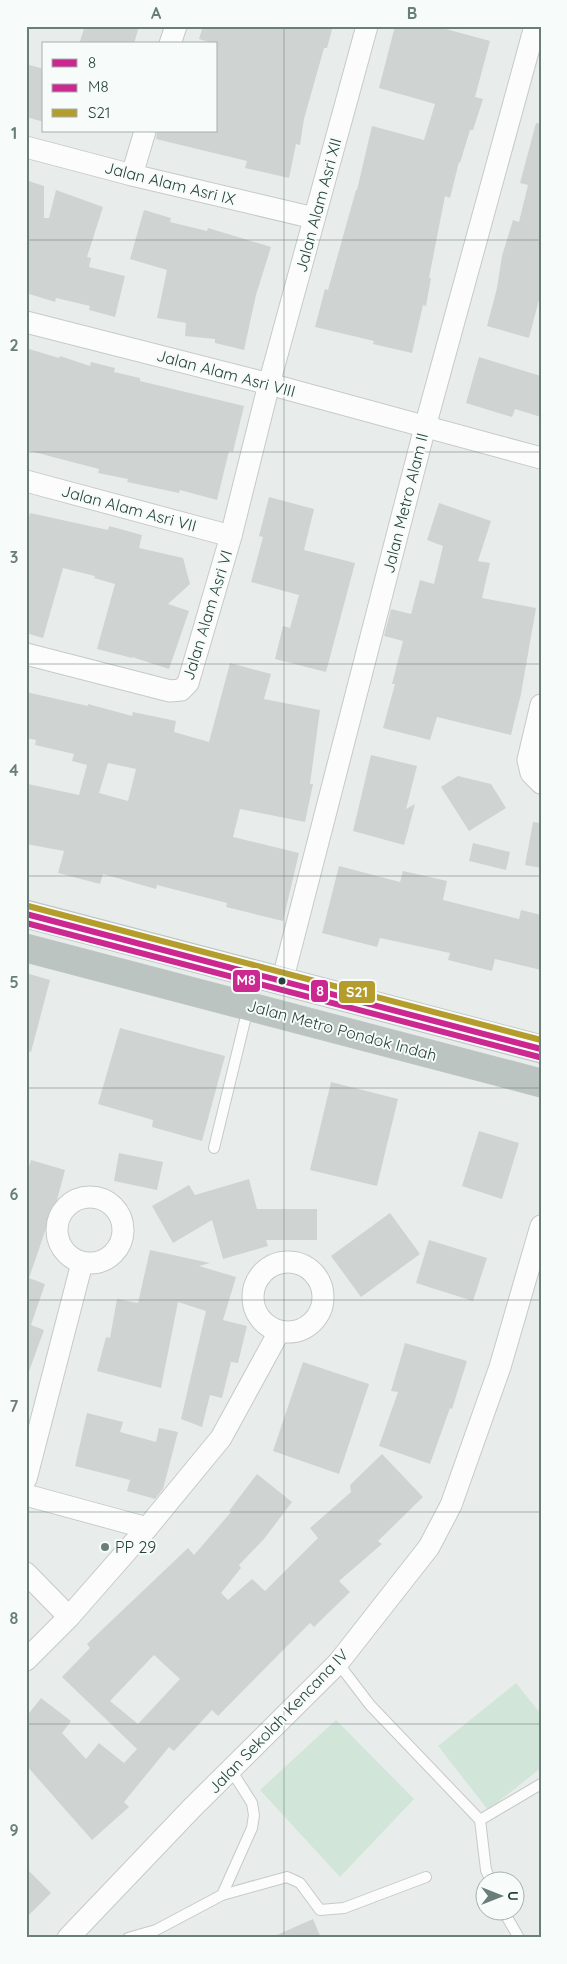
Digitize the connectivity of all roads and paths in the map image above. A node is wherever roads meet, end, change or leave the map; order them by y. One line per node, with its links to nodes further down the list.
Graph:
1 (176, 26): 5 (street)
2 (367, 26): 9 (street, Jalan Alam Asri XII)
3 (536, 26): 4 (street); 12 (street, Jalan Metro Alam II)
4 (541, 28)
5 (171, 42)
6 (145, 132): 8 (street)
7 (26, 147): 8 (street, Jalan Alam Asri IX)
8 (132, 175): 9 (street, Jalan Alam Asri IX)
9 (314, 218): 11 (street, Jalan Alam Asri XII)
10 (26, 322): 11 (street, Jalan Alam Asri VIII)
11 (269, 384): 12 (street, Jalan Alam Asri VIII); 15 (street, Jalan Alam Asri VI)
12 (425, 427): 13 (street, Jalan Alam Asri VIII); 21 (street, Jalan Metro Alam II)
13 (541, 458)
14 (26, 481): 15 (street, Jalan Alam Asri VII)
15 (231, 536): 16 (street, Jalan Alam Asri VI)
16 (26, 654)
17 (541, 705): 18 (street)
18 (541, 783)
19 (26, 914): 21 (highway, Jalan Metro Pondok Indah)
20 (26, 948): 22 (highway, Jalan Metro Pondok Indah)
21 (282, 982): 23 (highway, Jalan Metro Pondok Indah)
22 (248, 1006): 24 (highway, Jalan Metro Pondok Indah); 25 (lane)
23 (541, 1049)
24 (541, 1083)
25 (214, 1148)
26 (541, 1226): 35 (street, Jalan Sekolah Kencana IV)
27 (82, 1263): 29 (street)
28 (280, 1332): 31 (street)
29 (26, 1479)
30 (26, 1495): 31 (street)
31 (147, 1528): 33 (street)
32 (26, 1572): 33 (street)
33 (69, 1617): 34 (street)
34 (26, 1660)
35 (338, 1663): 36 (street, Jalan Sekolah Kencana IV); 38 (lane)
36 (230, 1770): 41 (lane); 43 (street, Jalan Sekolah Kencana IV)
37 (541, 1784): 38 (lane)
38 (480, 1820): 39 (lane)
39 (487, 1872)
40 (426, 1877): 41 (lane)
41 (222, 1895): 44 (lane)
42 (510, 1922): 45 (lane)
43 (68, 1938)
44 (128, 1938)
45 (520, 1938)

